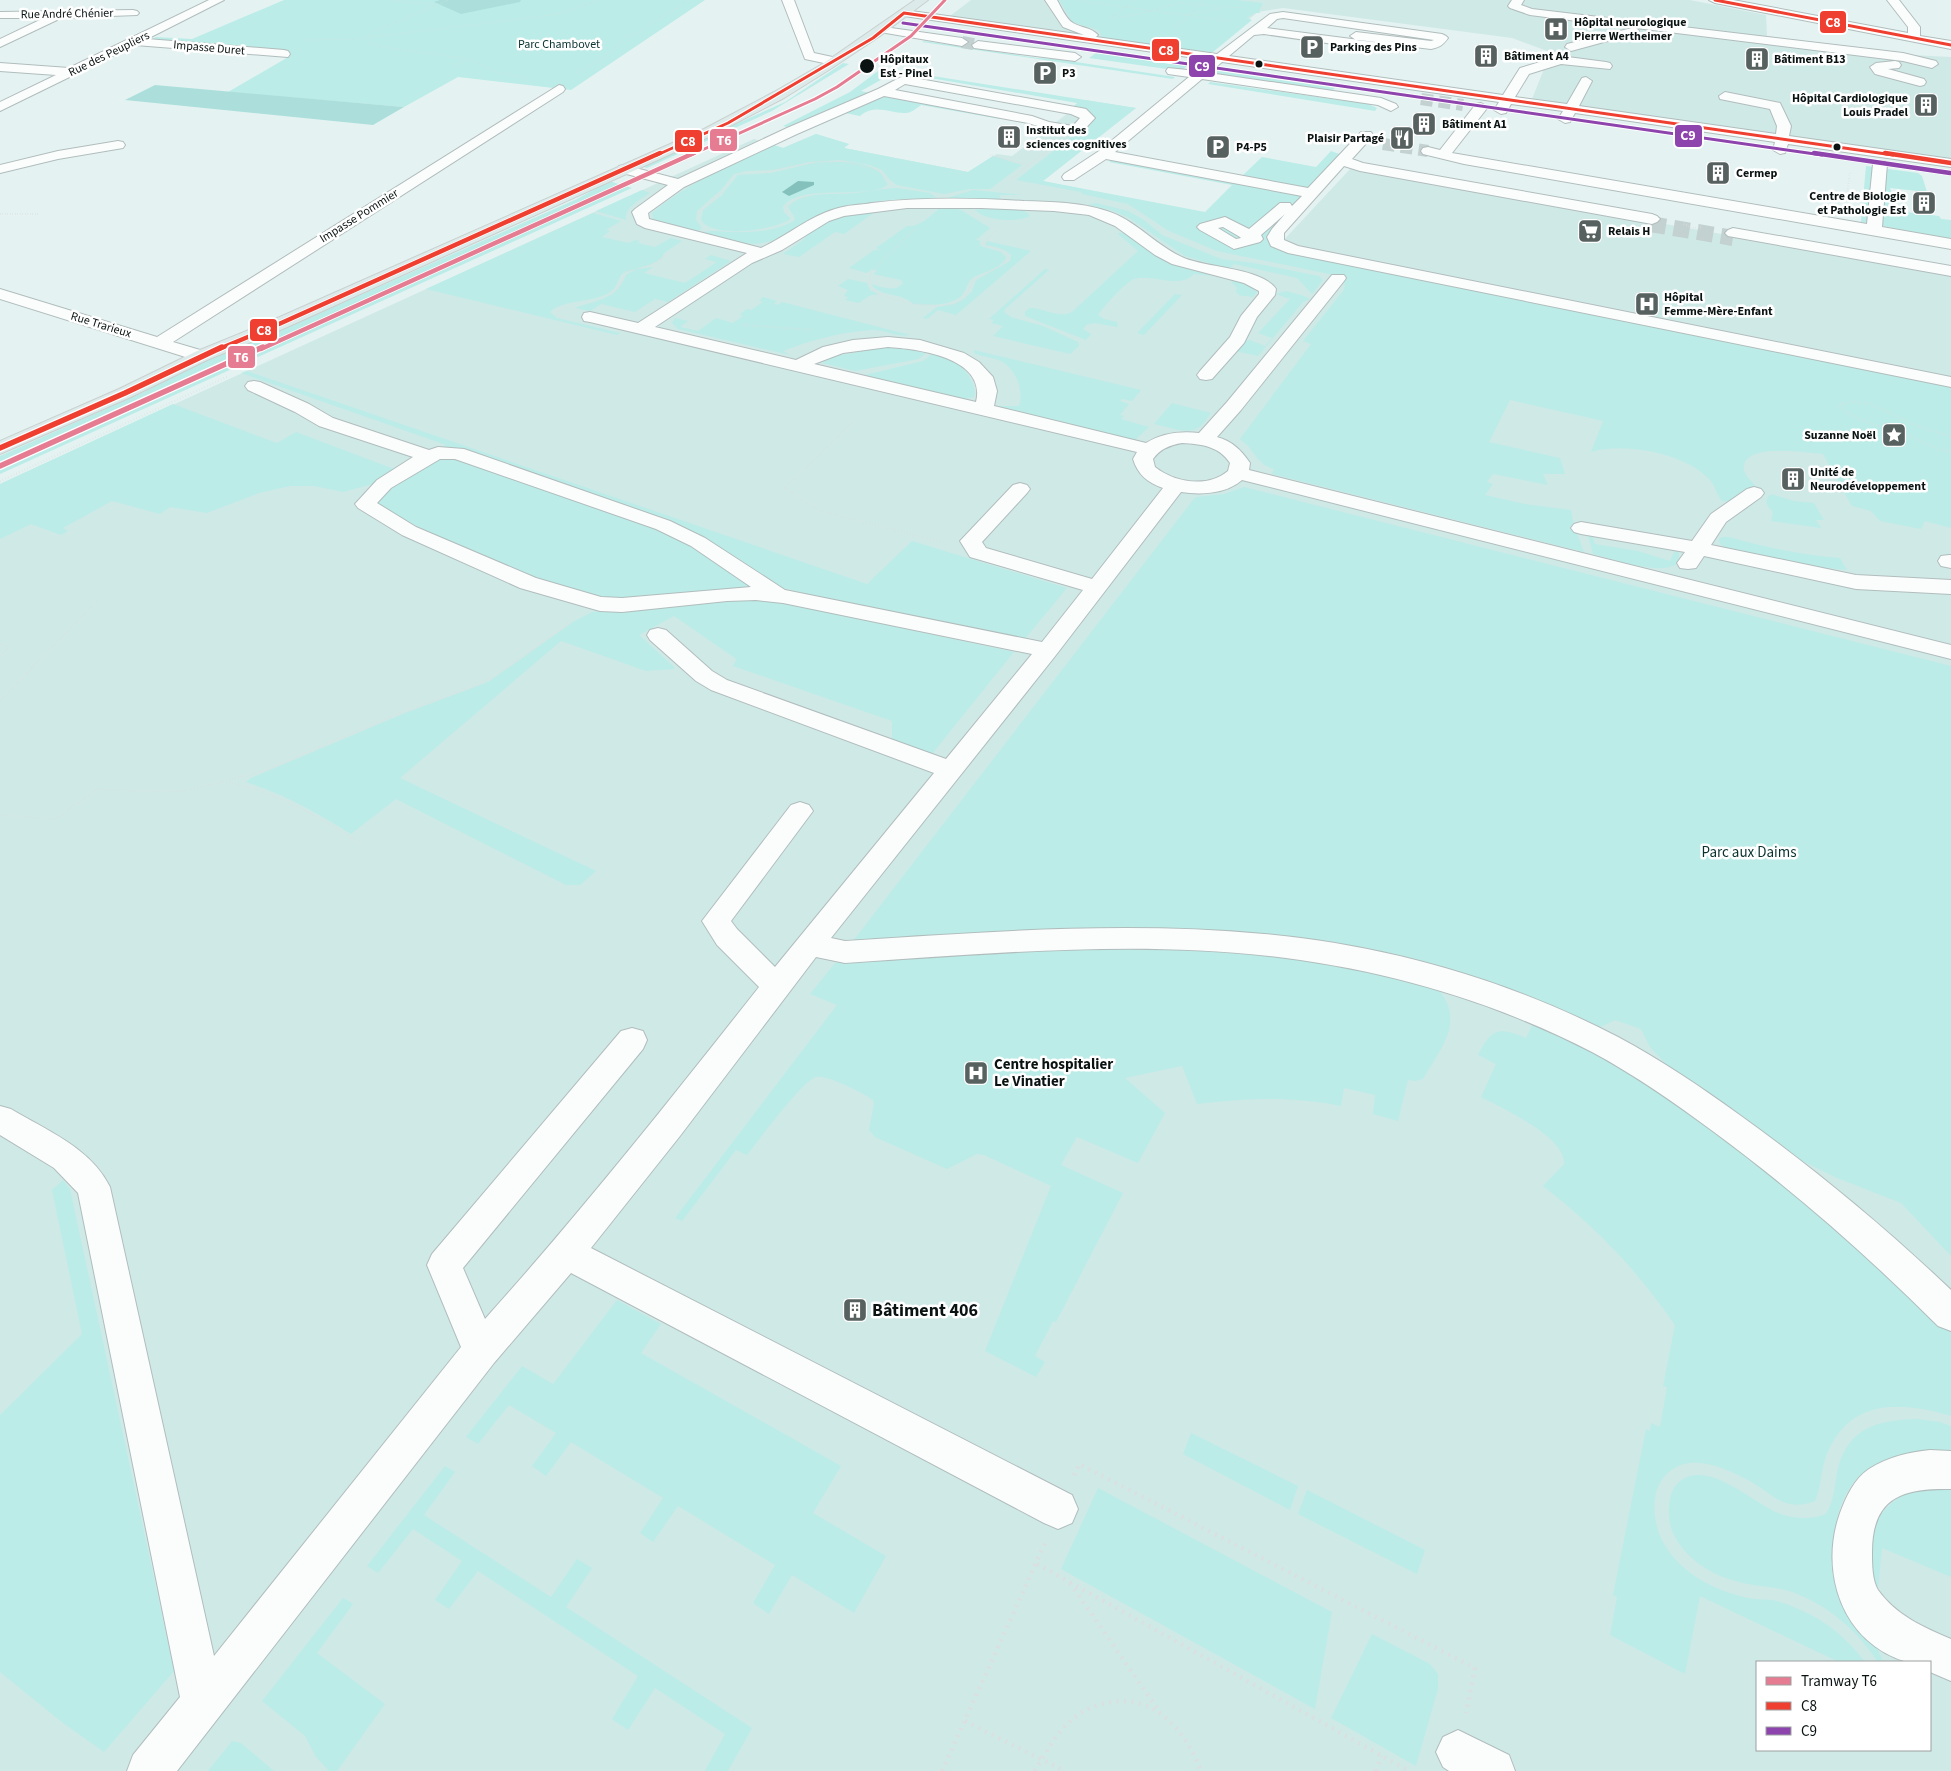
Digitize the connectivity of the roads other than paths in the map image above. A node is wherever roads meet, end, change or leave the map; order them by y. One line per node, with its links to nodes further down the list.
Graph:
1 (93, 0): 9 (street)
2 (218, 0): 19 (street, Rue des Peupliers)
3 (788, 0): 30 (street)
4 (922, 0): 12 (main road)
5 (1051, 0): 17 (street)
6 (1518, 0): 13 (street)
7 (1715, 0): 21 (street)
8 (1893, 0): 21 (street)
9 (62, 14): 10 (street, Rue André Chénier); 11 (street, Rue André Chénier); 22 (street)
10 (133, 14)
11 (0, 15)
12 (900, 17): 14 (main road); 17 (street); 26 (street)
13 (1649, 27): 25 (street); 29 (street)
14 (884, 30): 20 (street); 30 (main road)
15 (1256, 31): 18 (street); 18 (street); 33 (street)
16 (992, 35): 26 (street)
17 (1087, 40): 26 (street); 33 (street)
18 (1337, 41): 24 (street); 28 (street)
19 (135, 42): 27 (street, Impasse Duret); 34 (street, Rue des Peupliers)
20 (962, 42)
21 (1918, 42): 23 (street); 29 (street)
22 (0, 43)
23 (1946, 44): 29 (street)
24 (1375, 46)
25 (1571, 46)
26 (1073, 52): 33 (street)
27 (284, 54)
28 (1325, 55)
29 (1944, 59): 36 (street)
30 (833, 61): 59 (main road)
31 (1606, 66): 44 (street)
32 (0, 67): 34 (street)
33 (1209, 67): 39 (street); 44 (street); 46 (street); 53 (street)
34 (72, 72): 45 (street, Rue des Peupliers)
35 (1586, 81): 49 (street)
36 (1920, 82)
37 (560, 89): 79 (street, Impasse Pommier)
38 (883, 92): 42 (street); 48 (street); 62 (street)
39 (1400, 95): 41 (street); 46 (street)
40 (1725, 96): 50 (street)
41 (1421, 99)
42 (1021, 101): 48 (street); 48 (street)
43 (1463, 104): 47 (street)
44 (1504, 104): 47 (street); 49 (street)
45 (0, 107)
46 (1391, 107): 55 (street)
47 (1481, 107): 54 (street)
48 (1002, 114)
49 (1569, 114): 50 (street)
50 (1781, 144): 56 (street); 57 (street)
51 (118, 146): 58 (street)
52 (1428, 151): 54 (street)
53 (1104, 154): 61 (street); 63 (street)
54 (1444, 154): 69 (street)
55 (1343, 158): 63 (street); 68 (street)
56 (1951, 163)
57 (1880, 164): 60 (street); 69 (street)
58 (0, 169)
59 (624, 169): 62 (street); 80 (main road)
60 (1951, 174)
61 (1070, 177)
62 (679, 184): 73 (street)
63 (1307, 194): 70 (street); 83 (street)
64 (962, 203): 65 (street); 66 (street); 73 (street)
65 (1054, 207): 67 (street); 82 (street)
66 (980, 218)
67 (1034, 221)
68 (1651, 221)
69 (1874, 231): 72 (street)
70 (1253, 234)
71 (1733, 236): 74 (street)
72 (1951, 244)
73 (760, 252): 78 (street)
74 (1951, 271)
75 (1338, 278): 86 (street)
76 (0, 294): 79 (street, Rue Trarieux)
77 (590, 317): 78 (street)
78 (640, 329): 81 (street)
79 (159, 343): 80 (street, Rue Trarieux)
80 (201, 356): 87 (main road)
81 (797, 367): 85 (street); 85 (street)
82 (1206, 375)
83 (1951, 382)
84 (254, 386): 89 (street)
85 (984, 408): 88 (street)
86 (1204, 439): 88 (street); 90 (street)
87 (0, 448)
88 (1148, 449): 91 (street)
89 (429, 456): 99 (street); 99 (street)
90 (1238, 473): 91 (street); 96 (street)
91 (1176, 485): 97 (street)
92 (1020, 489): 97 (street)
93 (1756, 502): 95 (street)
94 (1581, 528): 95 (street)
95 (1697, 548): 96 (street); 98 (street)
96 (1675, 583): 102 (street)
97 (1097, 587): 101 (street)
98 (1951, 587)
99 (783, 596): 101 (street)
100 (658, 635): 103 (street)
101 (1048, 650): 105 (street)
102 (1951, 652)
103 (704, 676): 104 (street); 105 (street)
104 (675, 679)
105 (951, 770): 107 (street)
106 (800, 812): 108 (street)
107 (809, 945): 108 (street); 112 (street)
108 (776, 986): 111 (street)
109 (632, 1040): 113 (street)
110 (0, 1119): 117 (street)
111 (566, 1252): 113 (street); 115 (street)
112 (1951, 1314)
113 (482, 1351): 117 (street)
114 (1951, 1470): 116 (street)
115 (1058, 1509)
116 (1951, 1660)
117 (203, 1703): 118 (street)
118 (149, 1771)

